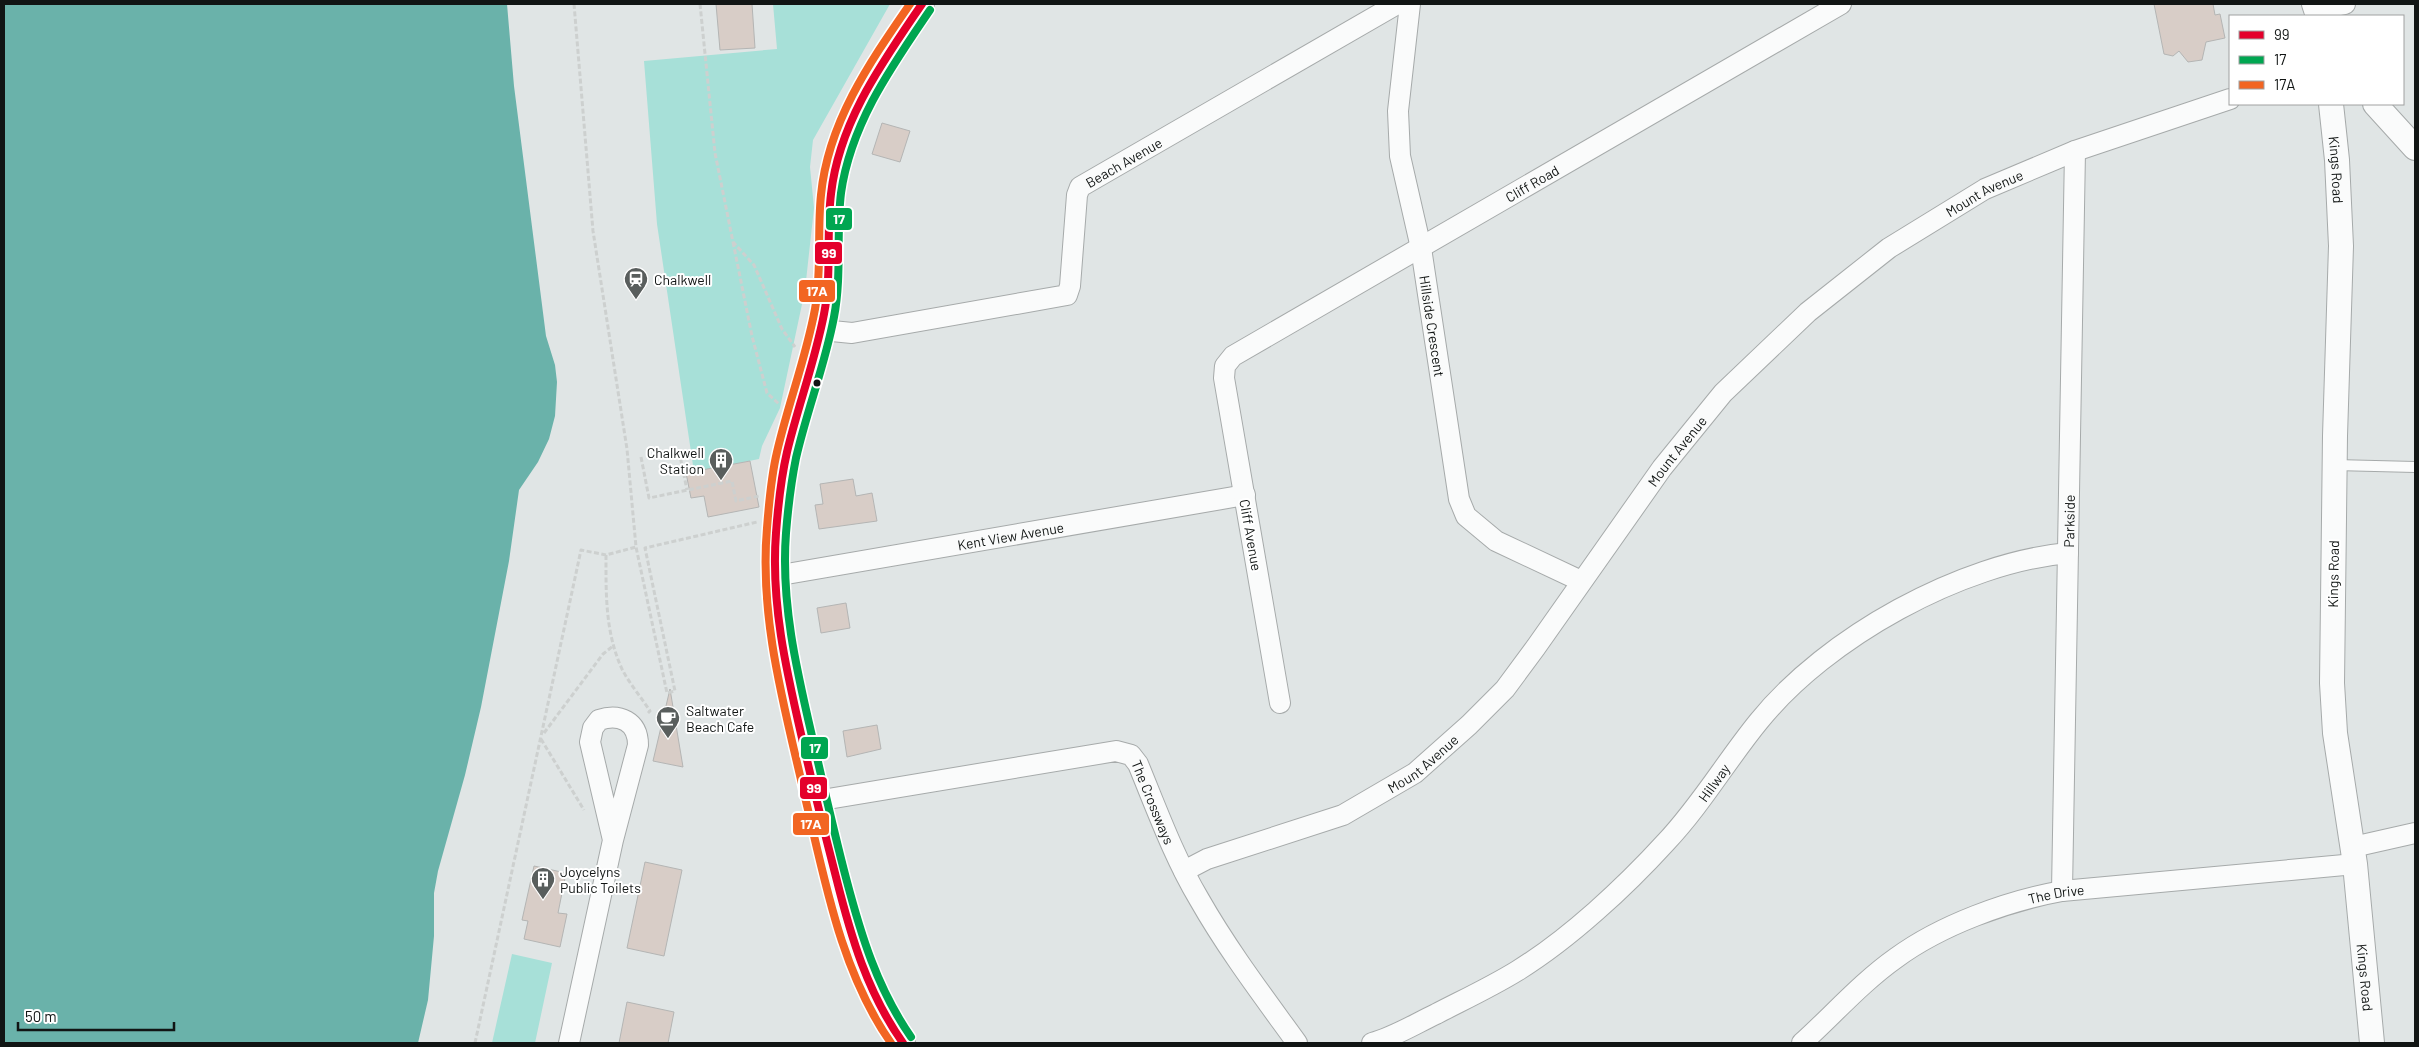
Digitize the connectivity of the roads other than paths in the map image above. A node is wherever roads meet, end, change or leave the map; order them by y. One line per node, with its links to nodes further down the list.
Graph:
1 (922, 4): 13 (street)
2 (1397, 4): 13 (street, Beach Avenue)
3 (1410, 4): 12 (street, Hillside Crescent)
4 (1841, 4): 12 (street, Cliff Road)
5 (2345, 4): 6 (street)
6 (2316, 10)
7 (2229, 99): 11 (street, Mount Avenue)
8 (2331, 105): 15 (street, Kings Road)
9 (2375, 105): 10 (street)
10 (2415, 148)
11 (2075, 151): 18 (street, Parkside); 20 (street, Mount Avenue)
12 (1421, 248): 14 (street, Cliff Road); 20 (street, Hillside Crescent)
13 (822, 330): 19 (street)
14 (1225, 366): 17 (street, Cliff Avenue)
15 (2335, 465): 16 (lane); 25 (street, Kings Road)
16 (2415, 467)
17 (1245, 495): 19 (street, Kent View Avenue); 21 (street, Cliff Avenue)
18 (2068, 553): 27 (street, Parkside); 31 (street, Hillway)
19 (775, 576): 22 (street)
20 (1581, 581): 26 (street, Mount Avenue)
21 (1280, 703)
22 (816, 801): 26 (street, The Crossways); 29 (street)
23 (2415, 833): 25 (street, The Drive)
24 (613, 840): 24 (street); 28 (street)
25 (2354, 855): 27 (street, The Drive); 33 (street, Kings Road)
26 (1184, 871): 30 (street, The Crossways)
27 (2062, 891): 32 (street, The Drive)
28 (569, 1043)
29 (903, 1043)
30 (1297, 1043)
31 (1372, 1043)
32 (1802, 1043)
33 (2372, 1043)

